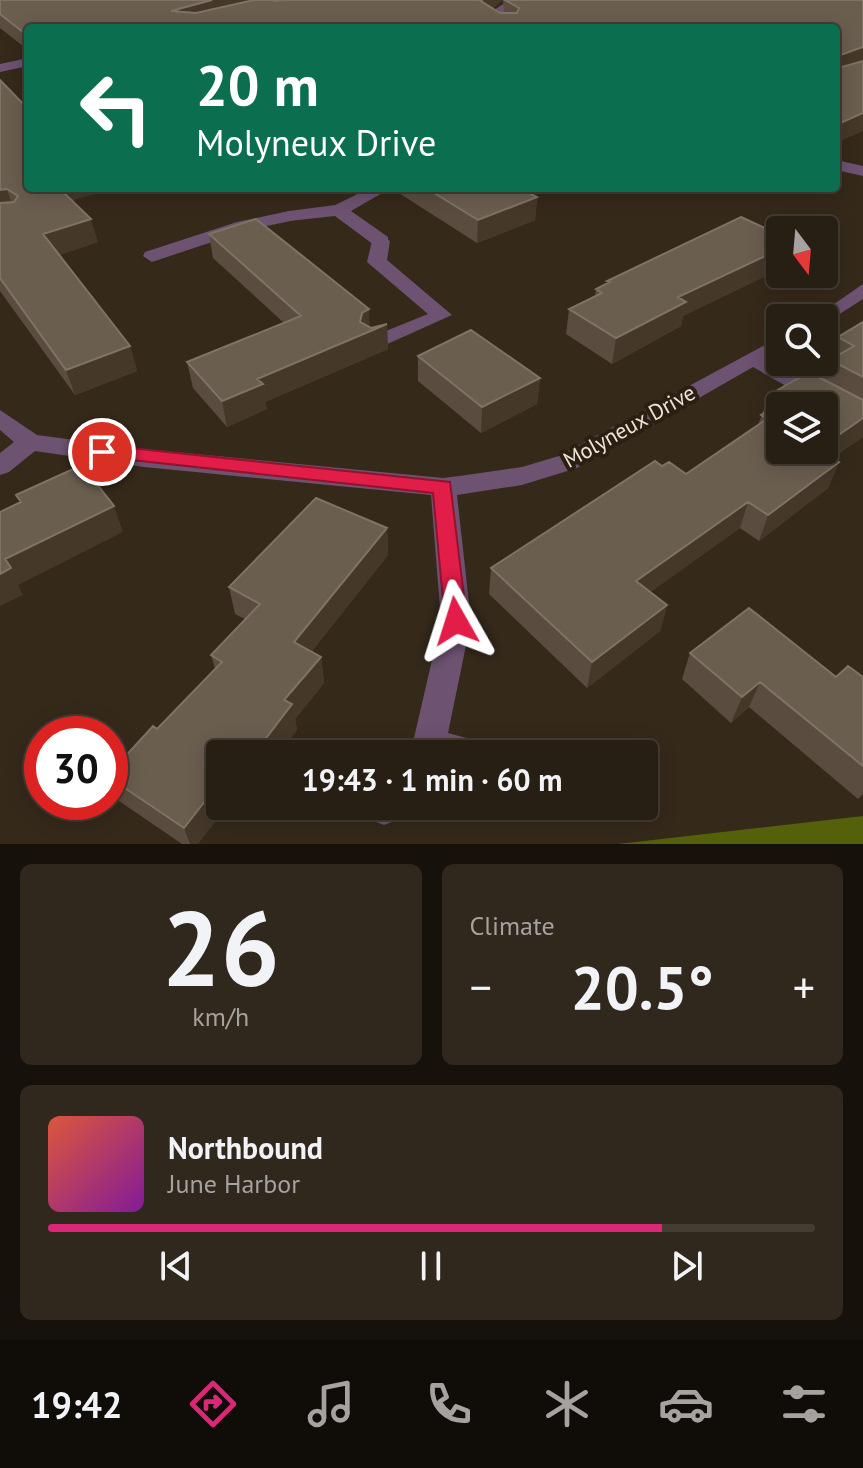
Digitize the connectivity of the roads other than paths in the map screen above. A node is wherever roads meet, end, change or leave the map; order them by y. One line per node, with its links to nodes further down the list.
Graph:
1 (509, 5): 2 (street)
2 (502, 24)
3 (24, 63): 4 (street)
4 (0, 68)
5 (840, 166): 6 (street)
6 (863, 171)
7 (375, 192): 8 (street)
8 (339, 210): 9 (street); 12 (street)
9 (152, 256)
10 (863, 290): 11 (street)
11 (838, 308)
12 (374, 344)
13 (766, 351): 14 (street, Molyneux Drive)
14 (753, 358): 16 (street); 19 (street, Molyneux Drive)
15 (0, 418): 17 (street)
16 (863, 422)
17 (30, 442): 18 (street); 19 (street, Molyneux Drive)
18 (0, 466)
19 (443, 487): 20 (street)
20 (427, 740)

